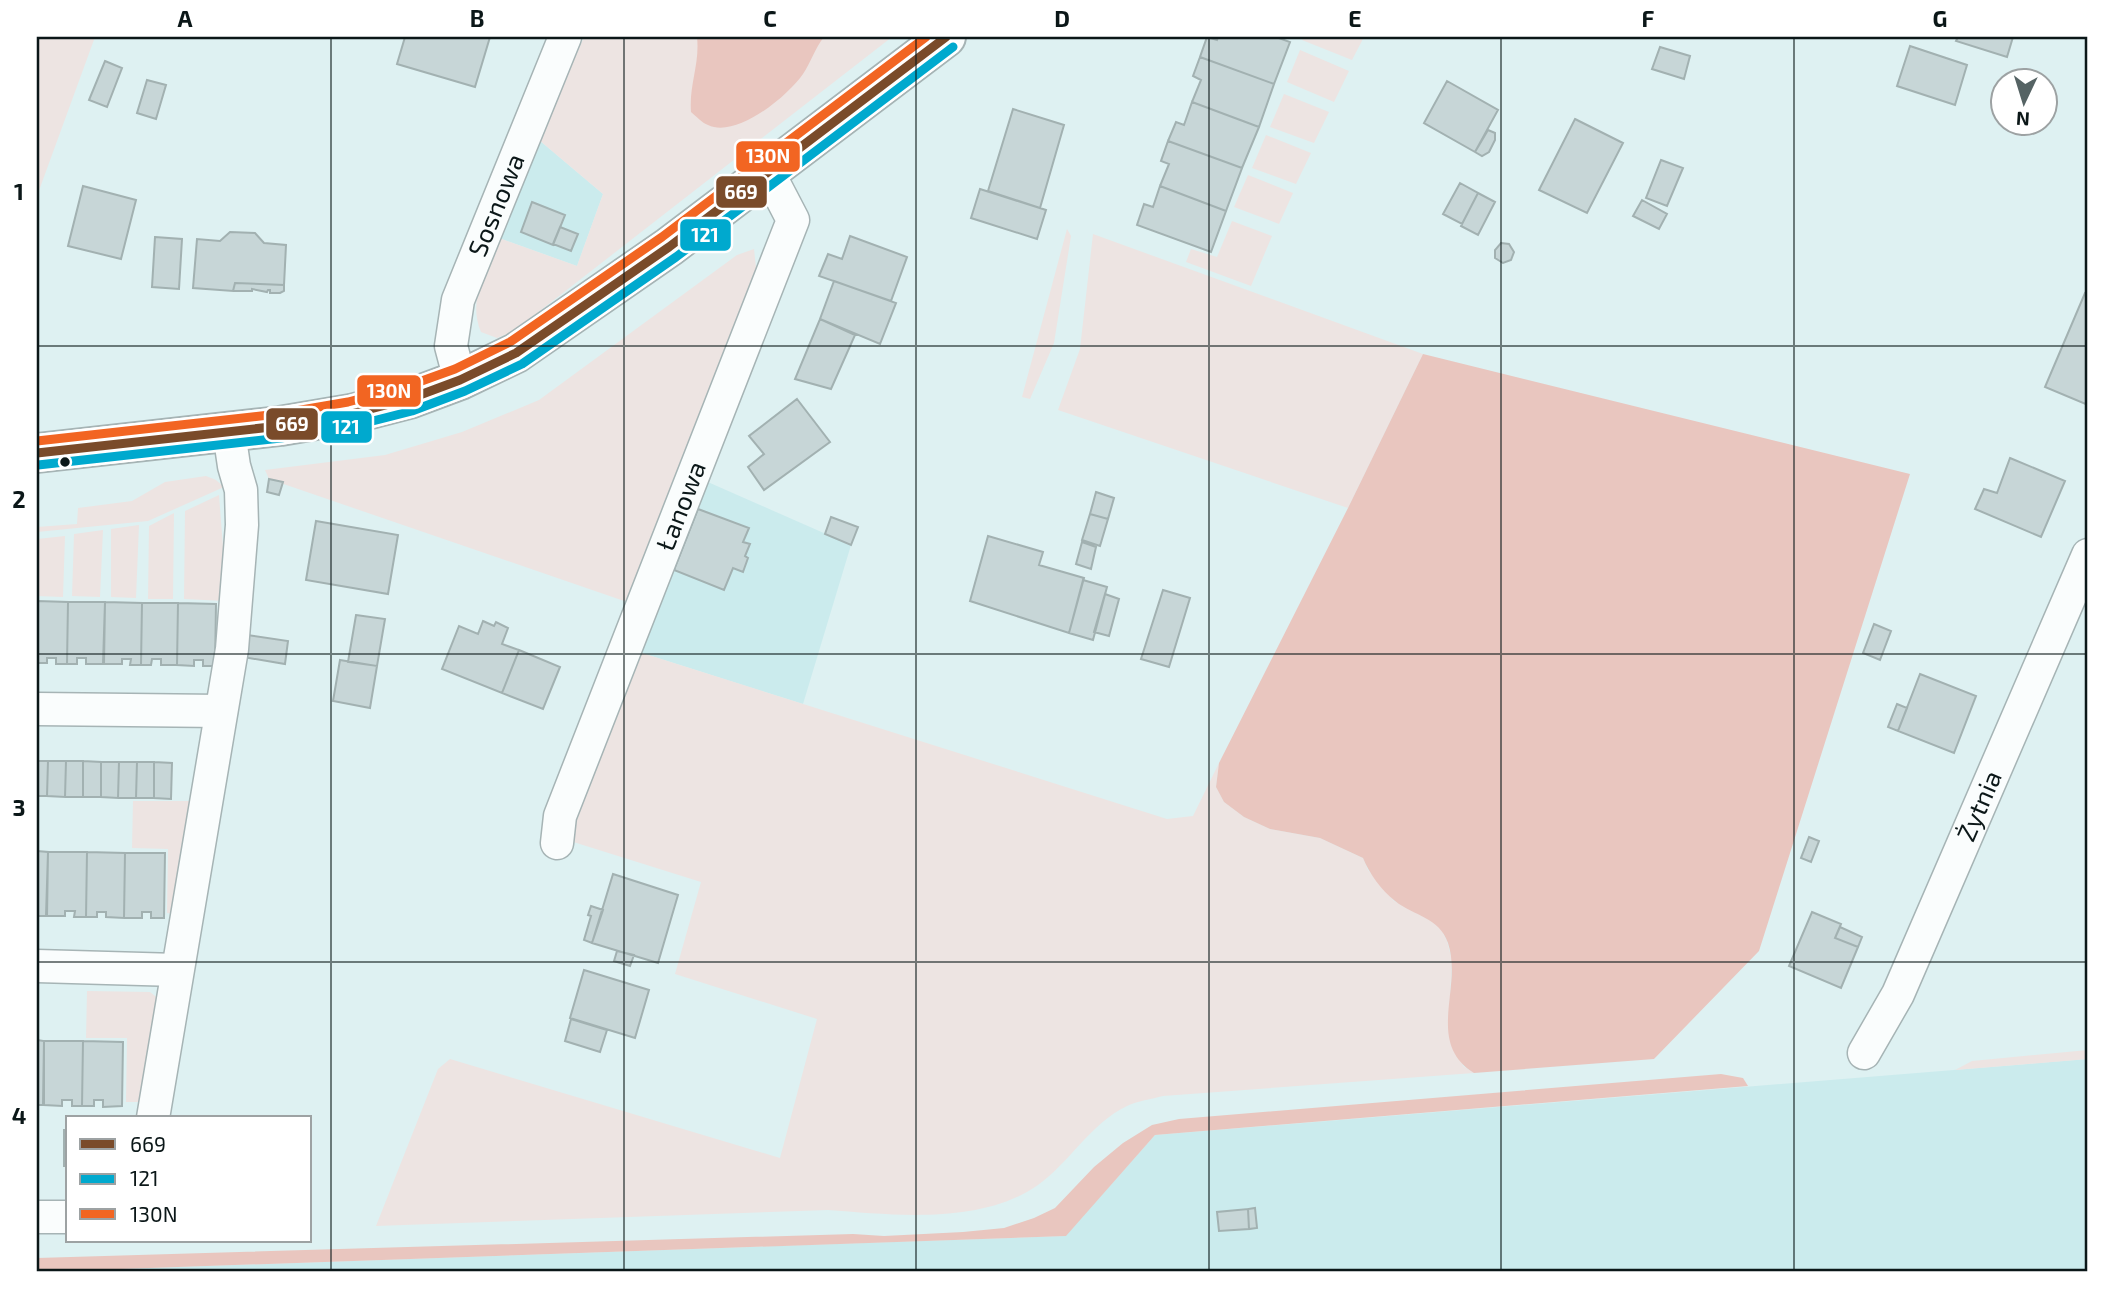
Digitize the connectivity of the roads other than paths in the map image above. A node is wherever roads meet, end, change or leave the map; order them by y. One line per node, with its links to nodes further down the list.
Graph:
1 (565, 37): 4 (street, Sosnowa)
2 (946, 37): 3 (street)
3 (768, 172): 4 (street); 10 (street, Łanowa)
4 (460, 380): 5 (street)
5 (229, 432): 6 (street); 9 (street)
6 (37, 453)
7 (2088, 555): 13 (street, Żytnia)
8 (37, 709): 9 (street)
9 (221, 711): 12 (street)
10 (557, 843)
11 (37, 967): 12 (street)
12 (177, 970): 14 (street)
13 (1864, 1053)
14 (153, 1116)
15 (37, 1217): 16 (street)
16 (66, 1217)

